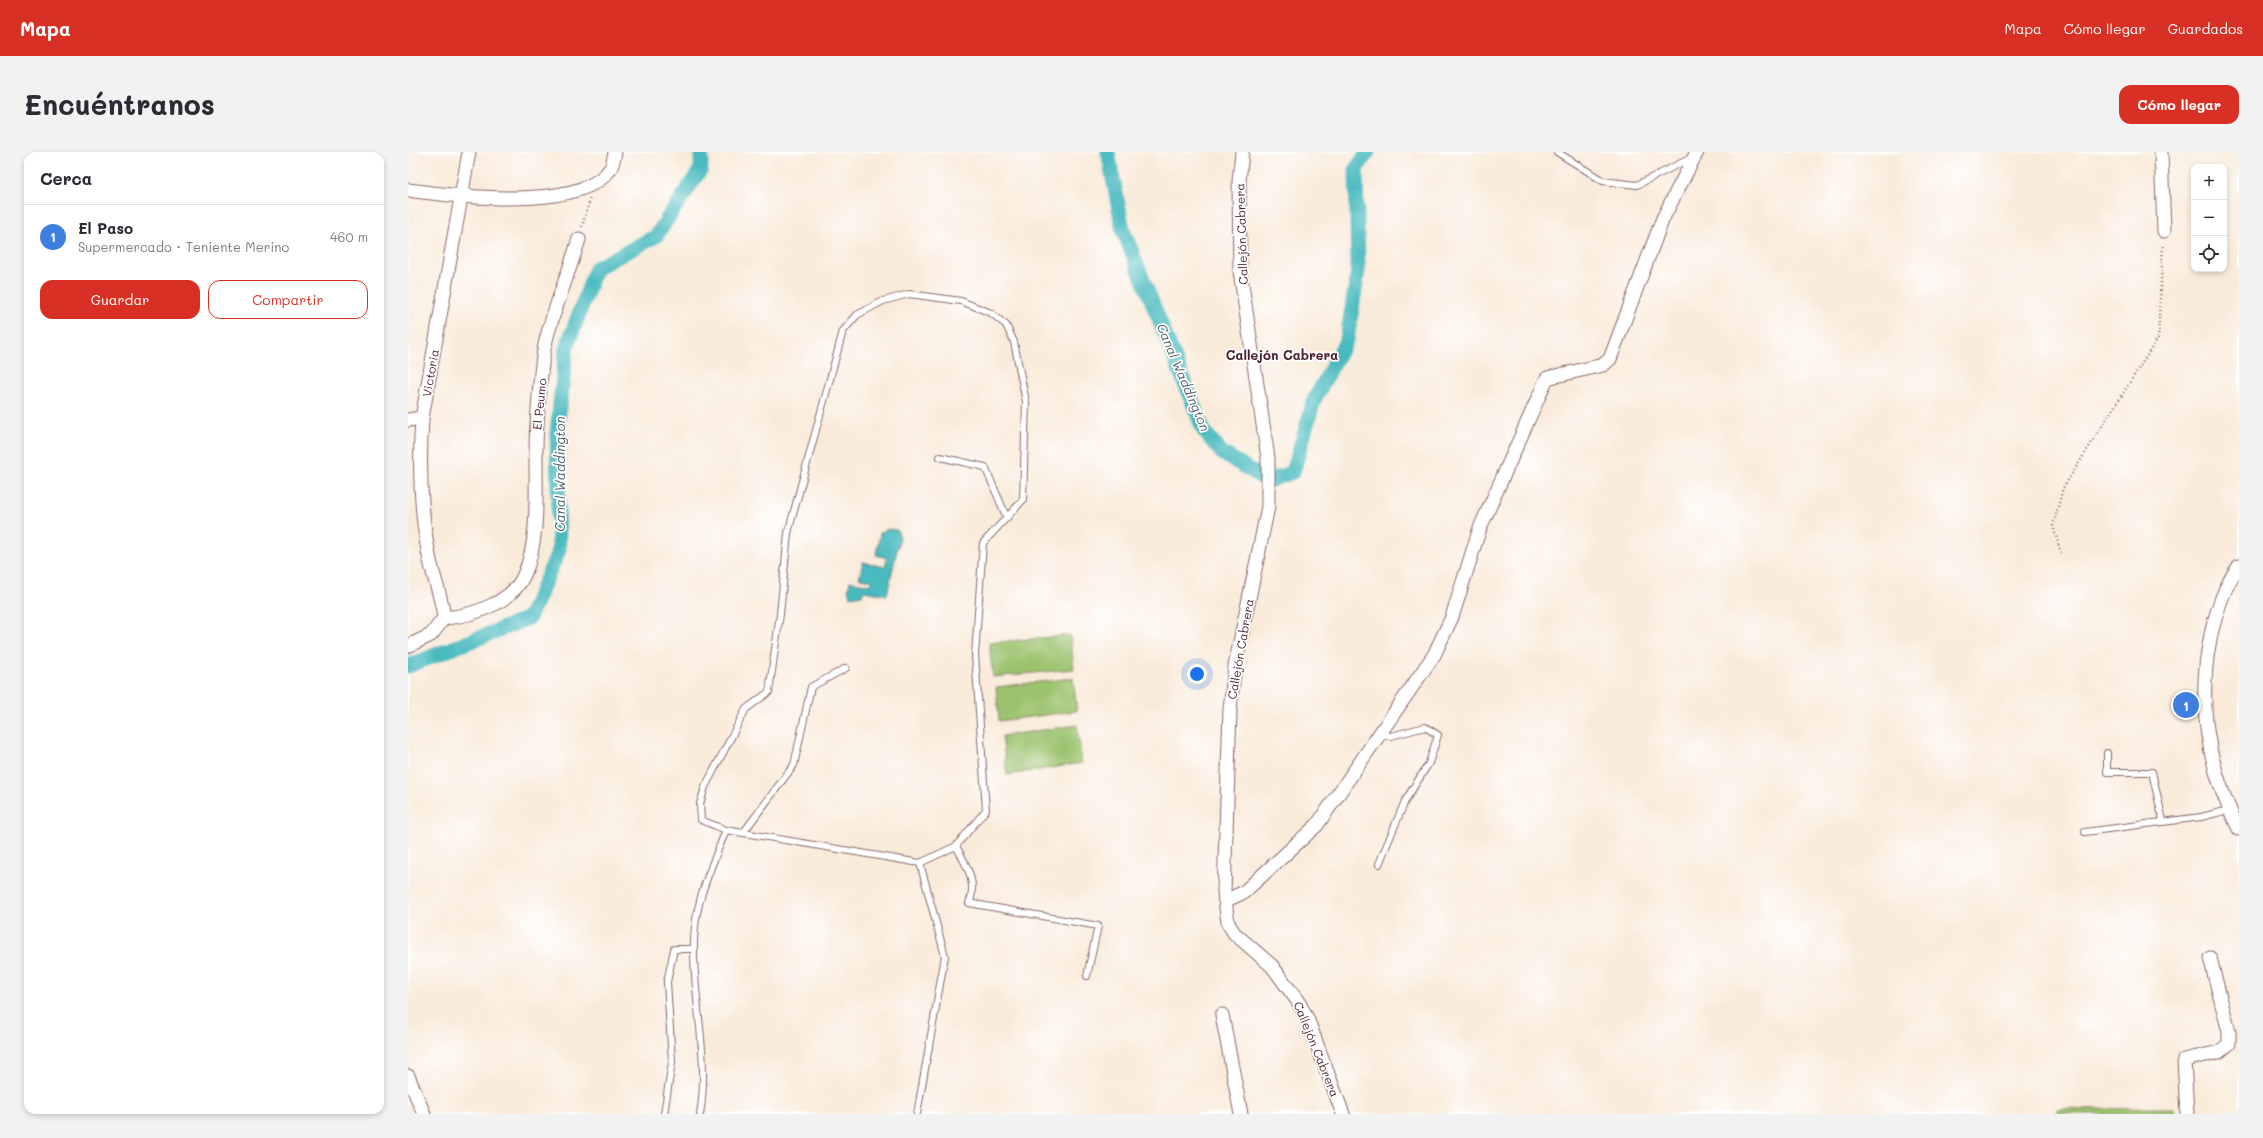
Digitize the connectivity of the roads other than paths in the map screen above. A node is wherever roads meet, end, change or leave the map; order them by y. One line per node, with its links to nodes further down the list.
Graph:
1 (469, 152): 8 (street, Victoria)
2 (615, 152): 8 (street)
3 (1242, 152): 31 (street, Callejón Cabrera)
4 (1557, 152): 6 (lane)
5 (2161, 152): 9 (street)
6 (1695, 155): 20 (street)
7 (408, 190): 8 (street)
8 (462, 197): 11 (street, Victoria)
9 (2164, 231)
10 (579, 239): 17 (street, El Peumo)
11 (422, 418): 12 (street); 17 (street, Victoria)
12 (408, 420)
13 (940, 457): 14 (lane)
14 (1007, 518): 25 (lane); 28 (lane)
15 (2239, 566): 16 (street)
16 (2235, 578): 22 (street)
17 (444, 618): 18 (street)
18 (408, 646)
19 (846, 668): 27 (lane)
20 (1380, 734): 30 (lane); 31 (street)
21 (2107, 753): 23 (lane)
22 (2229, 810): 23 (lane); 24 (street)
23 (2163, 820): 26 (lane)
24 (2239, 829)
25 (726, 830): 27 (lane); 32 (lane)
26 (2085, 832)
27 (743, 833): 29 (lane)
28 (956, 846): 29 (lane); 34 (lane)
29 (920, 863): 40 (lane)
30 (1379, 864)
31 (1225, 901): 42 (street, Callejón Cabrera)
32 (694, 949): 38 (lane); 39 (lane)
33 (2210, 958): 43 (street)
34 (1087, 976)
35 (1222, 1015): 41 (street)
36 (408, 1076): 37 (street)
37 (424, 1114)
38 (664, 1114)
39 (700, 1114)
40 (917, 1114)
41 (1241, 1114)
42 (1343, 1114)
43 (2187, 1114)

